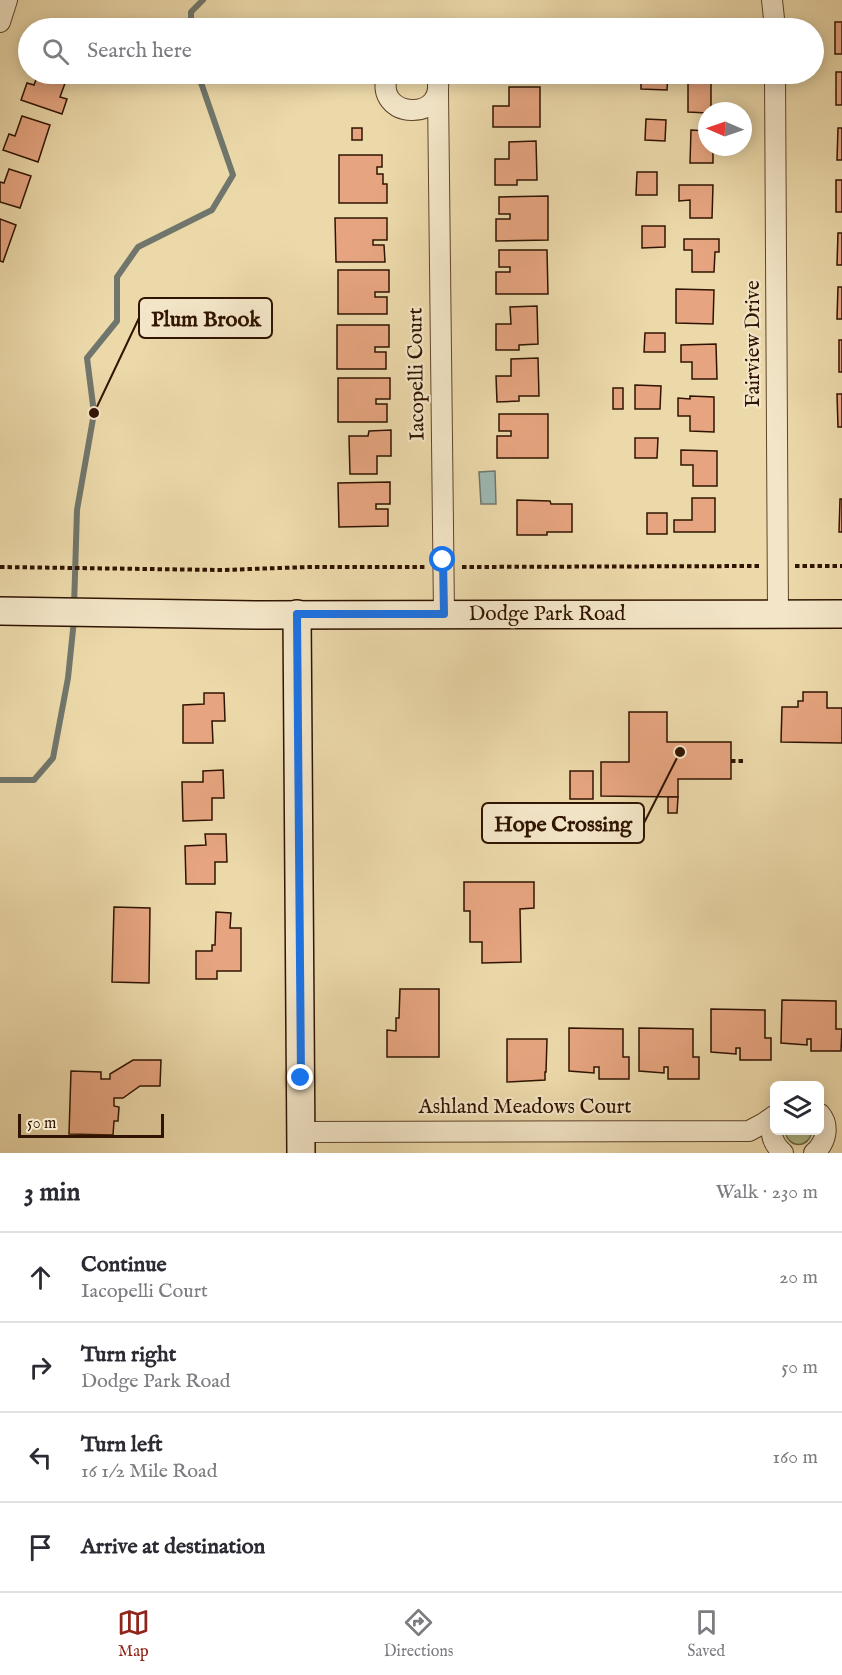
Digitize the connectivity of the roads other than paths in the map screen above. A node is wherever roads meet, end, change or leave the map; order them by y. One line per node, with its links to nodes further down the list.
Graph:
1 (7, 0): 4 (street)
2 (772, 0): 3 (street)
3 (774, 18)
4 (0, 22)
5 (386, 84): 9 (street)
6 (437, 84): 9 (street, Iacopelli Court)
7 (437, 84): 10 (street, Iacopelli Court)
8 (775, 84): 15 (street, Fairview Drive)
9 (403, 109): 10 (street)
10 (438, 134): 13 (street, Iacopelli Court)
11 (6, 611): 12 (street, Dodge Park Road)
12 (297, 614): 13 (street, Dodge Park Road); 20 (street)
13 (444, 614): 15 (street, Dodge Park Road)
14 (842, 614): 15 (street, Dodge Park Road)
15 (778, 615)
16 (770, 1119): 18 (street, Ashland Meadows Court)
17 (824, 1123): 22 (street)
18 (749, 1131): 20 (street, Ashland Meadows Court); 21 (street, Ashland Meadows Court)
19 (772, 1135): 21 (street, Ashland Meadows Court)
20 (301, 1142)
21 (780, 1150)
22 (814, 1153)

